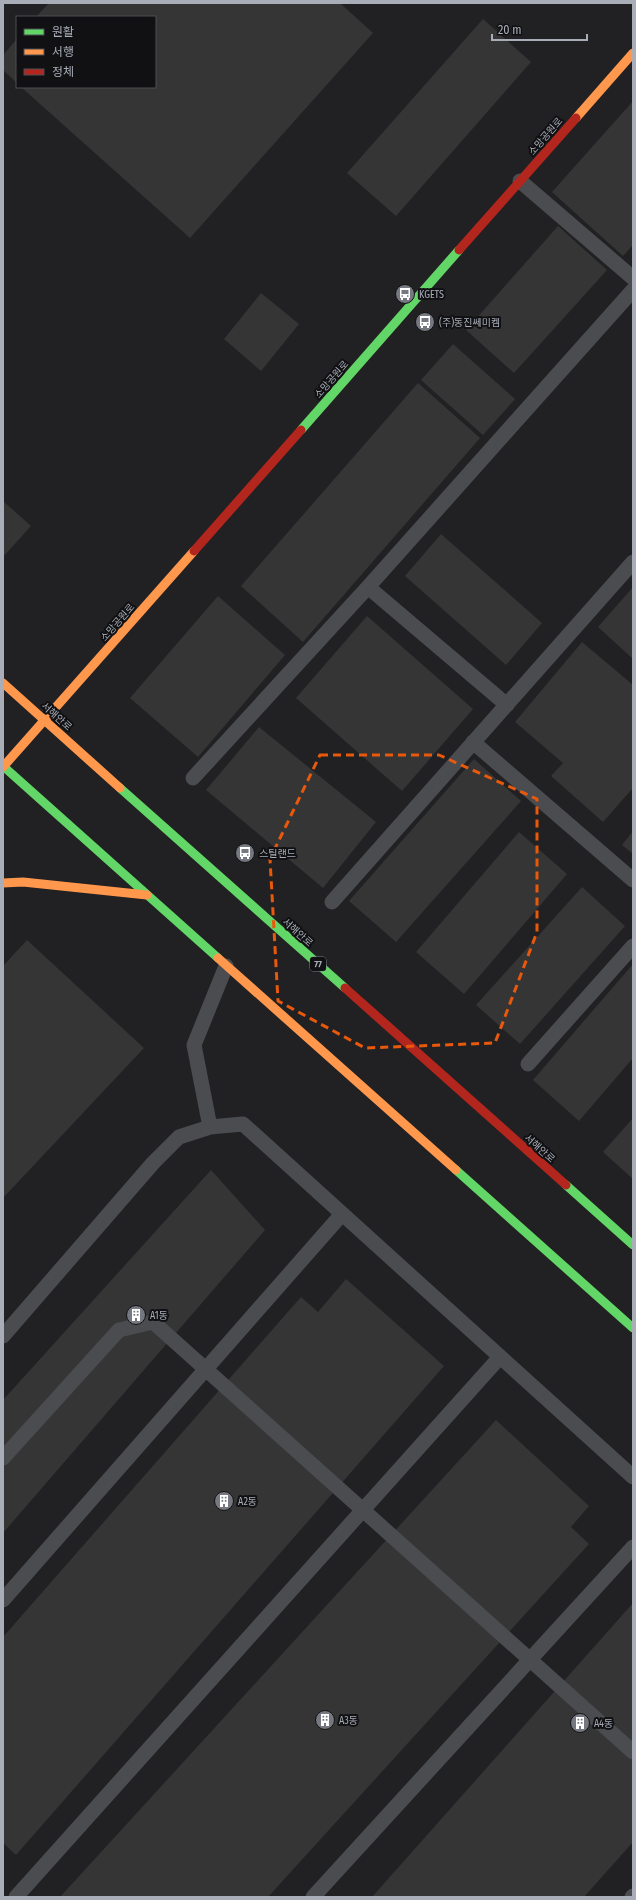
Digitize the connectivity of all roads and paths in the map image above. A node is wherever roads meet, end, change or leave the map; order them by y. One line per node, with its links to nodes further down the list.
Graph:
1 (633, 53): 2 (main road, 소망공원로)
2 (520, 181): 3 (lane); 9 (main road, 소망공원로)
3 (633, 278)
4 (633, 290): 6 (lane)
5 (633, 562): 8 (lane)
6 (368, 587): 8 (lane); 12 (lane)
7 (3, 683): 9 (main road, 서해안로 / 77)
8 (507, 705): 10 (lane)
9 (45, 720): 11 (main road, 소망공원로); 22 (main road, 서해안로 / 77)
10 (473, 742): 13 (lane); 16 (lane)
11 (3, 767): 15 (main road)
12 (193, 778)
13 (633, 880)
14 (3, 883): 15 (main road)
15 (147, 895): 18 (main road)
16 (332, 902)
17 (633, 946): 19 (lane)
18 (226, 966): 20 (lane); 23 (main road)
19 (528, 1064)
20 (210, 1127): 21 (lane); 24 (lane)
21 (342, 1214): 25 (lane); 29 (lane)
22 (633, 1245)
23 (633, 1328)
24 (3, 1336)
25 (500, 1357): 27 (lane); 31 (lane)
26 (3, 1458): 30 (lane)
27 (633, 1477)
28 (633, 1547): 32 (lane)
29 (3, 1600)
30 (633, 1752)
31 (16, 1897)
32 (313, 1897)

